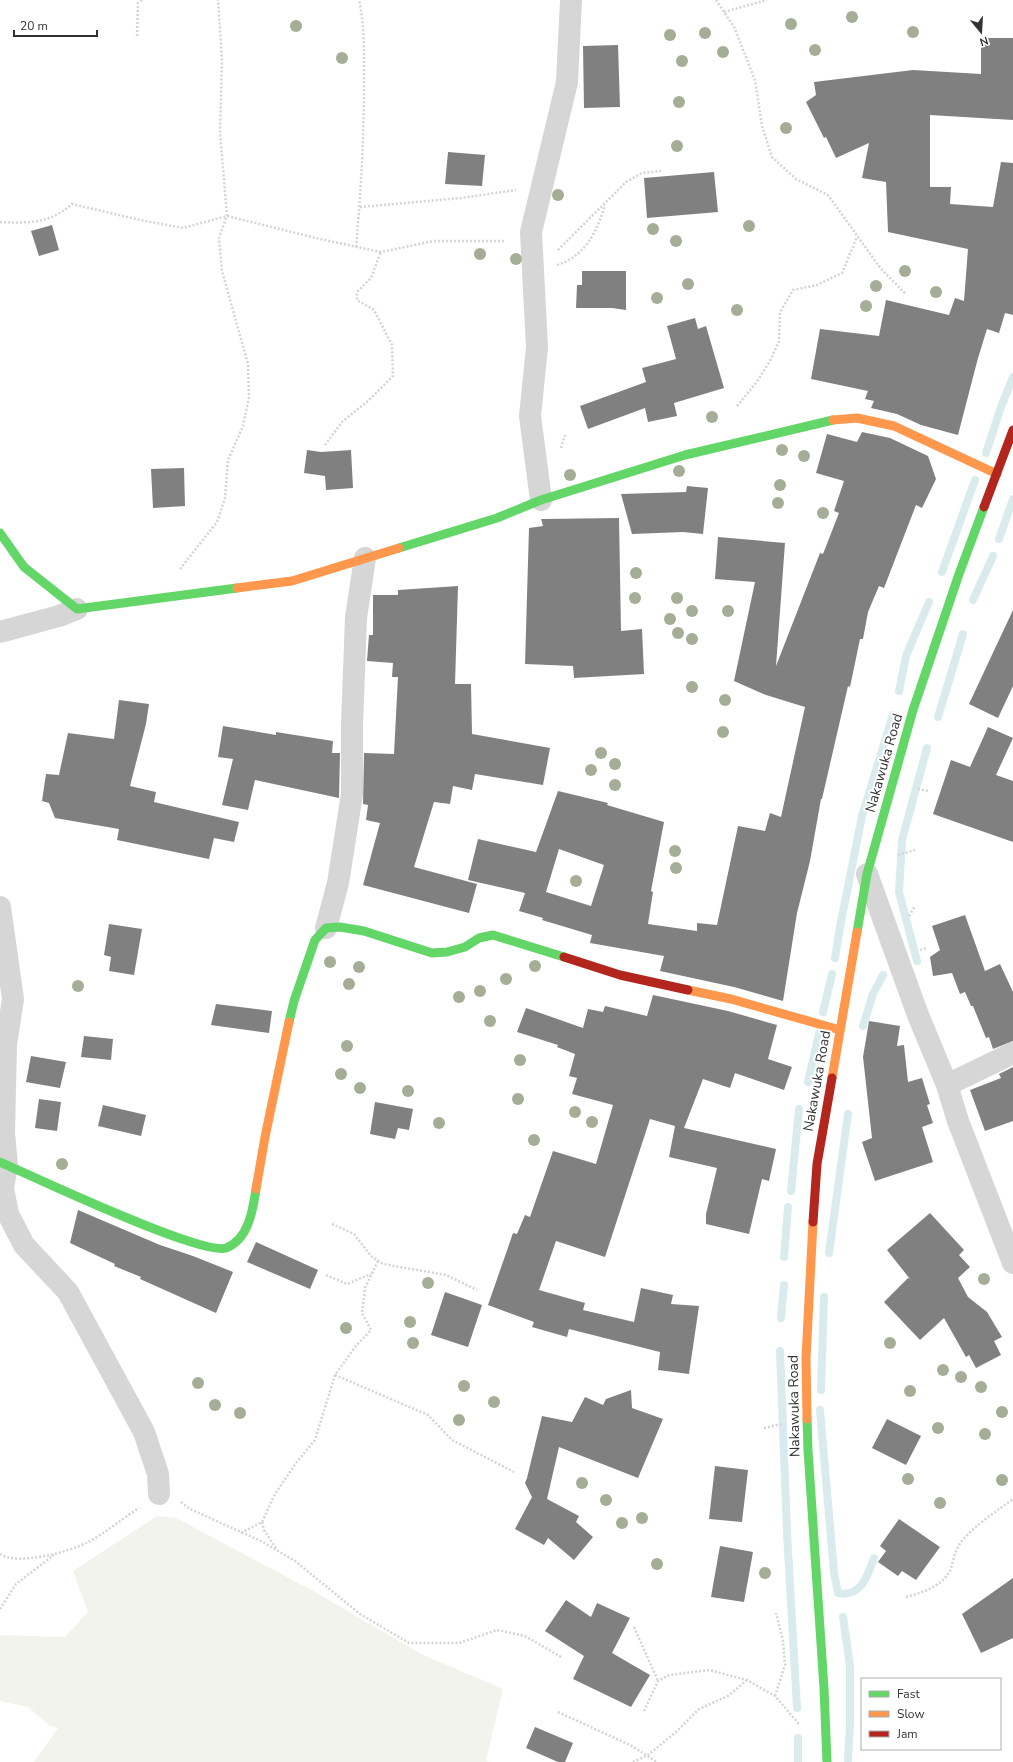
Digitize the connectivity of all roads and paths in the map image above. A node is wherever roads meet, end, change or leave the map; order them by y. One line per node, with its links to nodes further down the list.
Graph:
1 (142, 0): 7 (path)
2 (218, 0): 14 (path)
3 (359, 0): 13 (path)
4 (571, 0): 11 (street)
5 (716, 0): 8 (path)
6 (767, 0): 8 (path)
7 (138, 2): 9 (path)
8 (724, 12): 16 (path)
9 (137, 36)
10 (661, 171): 12 (path)
11 (542, 188): 13 (path); 17 (street)
12 (605, 204): 20 (path); 20 (path)
13 (360, 207): 18 (path)
14 (227, 216): 15 (path); 18 (path); 29 (path)
15 (0, 222)
16 (858, 236): 21 (path); 22 (path)
17 (532, 241): 19 (path); 20 (street)
18 (356, 247): 19 (path)
19 (382, 252): 24 (path)
20 (533, 271): 26 (street)
21 (906, 294)
22 (737, 406)
23 (1013, 430): 25 (street, Nakawuka Road)
24 (325, 445)
25 (998, 474): 26 (street); 32 (street, Nakawuka Road)
26 (541, 500): 28 (street)
27 (0, 533): 30 (street)
28 (364, 558): 29 (street); 34 (street)
29 (160, 598): 30 (street)
30 (78, 609): 31 (street)
31 (0, 632)
32 (866, 874): 35 (street, Nakawuka Road); 38 (street)
33 (0, 907): 36 (street)
34 (326, 928): 35 (street); 39 (street)
35 (840, 1030): 69 (street, Nakawuka Road)
36 (3, 1050): 39 (street)
37 (1013, 1053): 38 (street)
38 (946, 1086): 42 (street)
39 (4, 1164): 48 (street)
40 (332, 1224): 41 (path)
41 (378, 1261): 43 (path); 45 (path)
42 (1013, 1263)
43 (372, 1274): 44 (path); 46 (path)
44 (326, 1275)
45 (477, 1290)
46 (335, 1375): 47 (path); 50 (path)
47 (514, 1472)
48 (159, 1490): 51 (path); 52 (path)
49 (1013, 1499): 55 (path)
50 (262, 1522): 51 (path); 53 (path)
51 (241, 1533): 53 (path)
52 (58, 1552): 54 (path); 56 (path)
53 (278, 1552): 59 (path)
54 (0, 1554)
55 (906, 1597)
56 (0, 1609)
57 (776, 1613): 62 (path)
58 (634, 1627): 61 (path)
59 (561, 1657)
60 (747, 1680): 61 (path); 62 (path); 66 (path)
61 (658, 1681): 63 (path)
62 (775, 1696): 65 (path)
63 (644, 1711)
64 (558, 1712): 66 (path)
65 (801, 1726)
66 (648, 1756): 67 (path); 68 (path)
67 (633, 1762)
68 (657, 1762)
69 (827, 1762)

